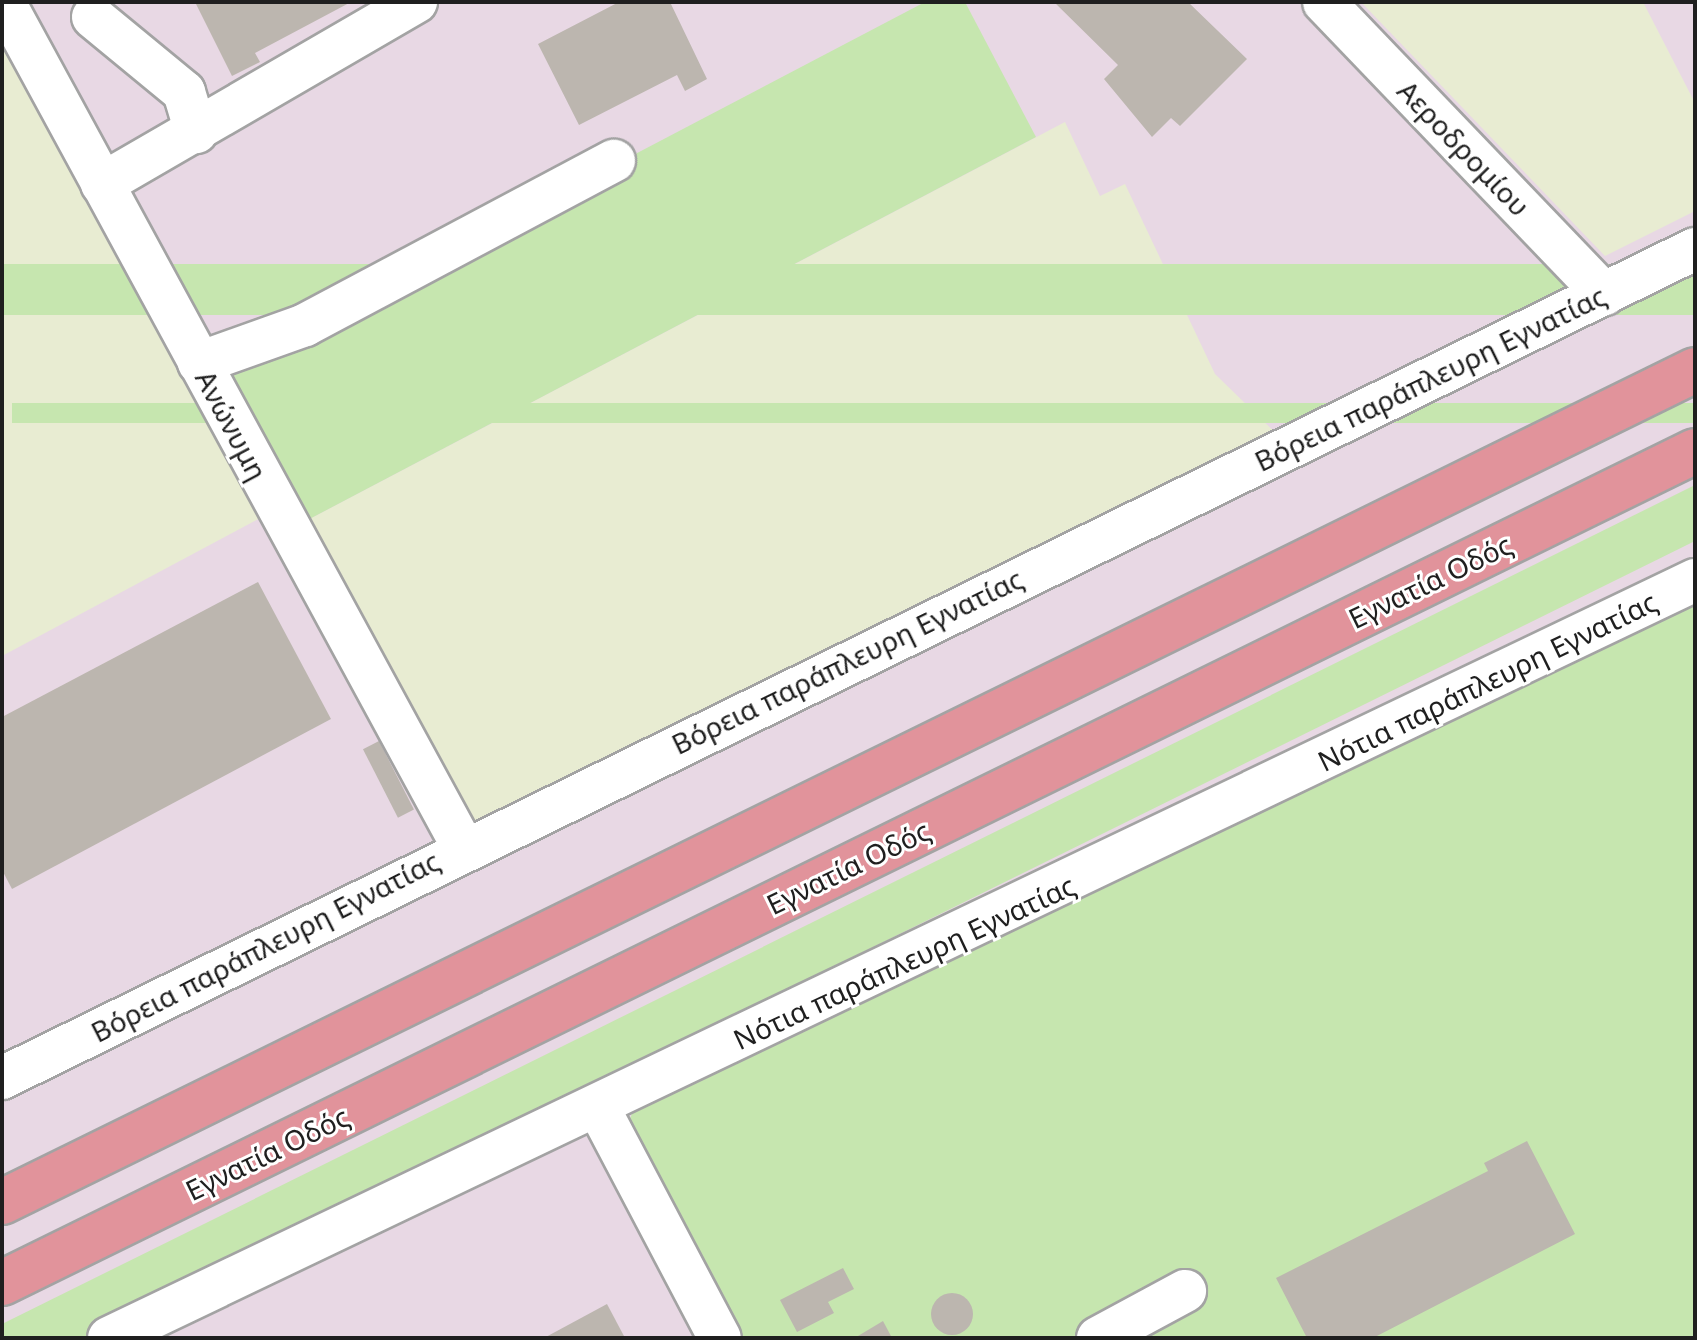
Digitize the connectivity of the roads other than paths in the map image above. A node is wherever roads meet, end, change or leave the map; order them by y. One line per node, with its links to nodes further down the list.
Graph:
1 (4, 2): 7 (street, Ανώνυμη)
2 (416, 2): 5 (street)
3 (1324, 2): 9 (street, Αεροδρομίου)
4 (93, 17): 5 (street)
5 (196, 132): 7 (street)
6 (614, 161): 10 (street)
7 (102, 184): 10 (street, Ανώνυμη)
8 (1695, 249): 9 (street, Βόρεια παράπλευρη Εγνατίας)
9 (1604, 294): 14 (street, Βόρεια παράπλευρη Εγνατίας)
10 (199, 363): 14 (street, Ανώνυμη)
11 (1695, 370): 17 (highway)
12 (1695, 451): 18 (highway, Εγνατία Οδός)
13 (1695, 580): 16 (street, Νότια παράπλευρη Εγνατίας)
14 (463, 847): 15 (street, Βόρεια παράπλευρη Εγνατίας)
15 (2, 1078)
16 (598, 1107): 20 (street, Νότια παράπλευρη Εγνατίας); 21 (street)
17 (2, 1202)
18 (2, 1283)
19 (1185, 1291): 22 (street)
20 (109, 1338)
21 (720, 1338)
22 (1098, 1338)

